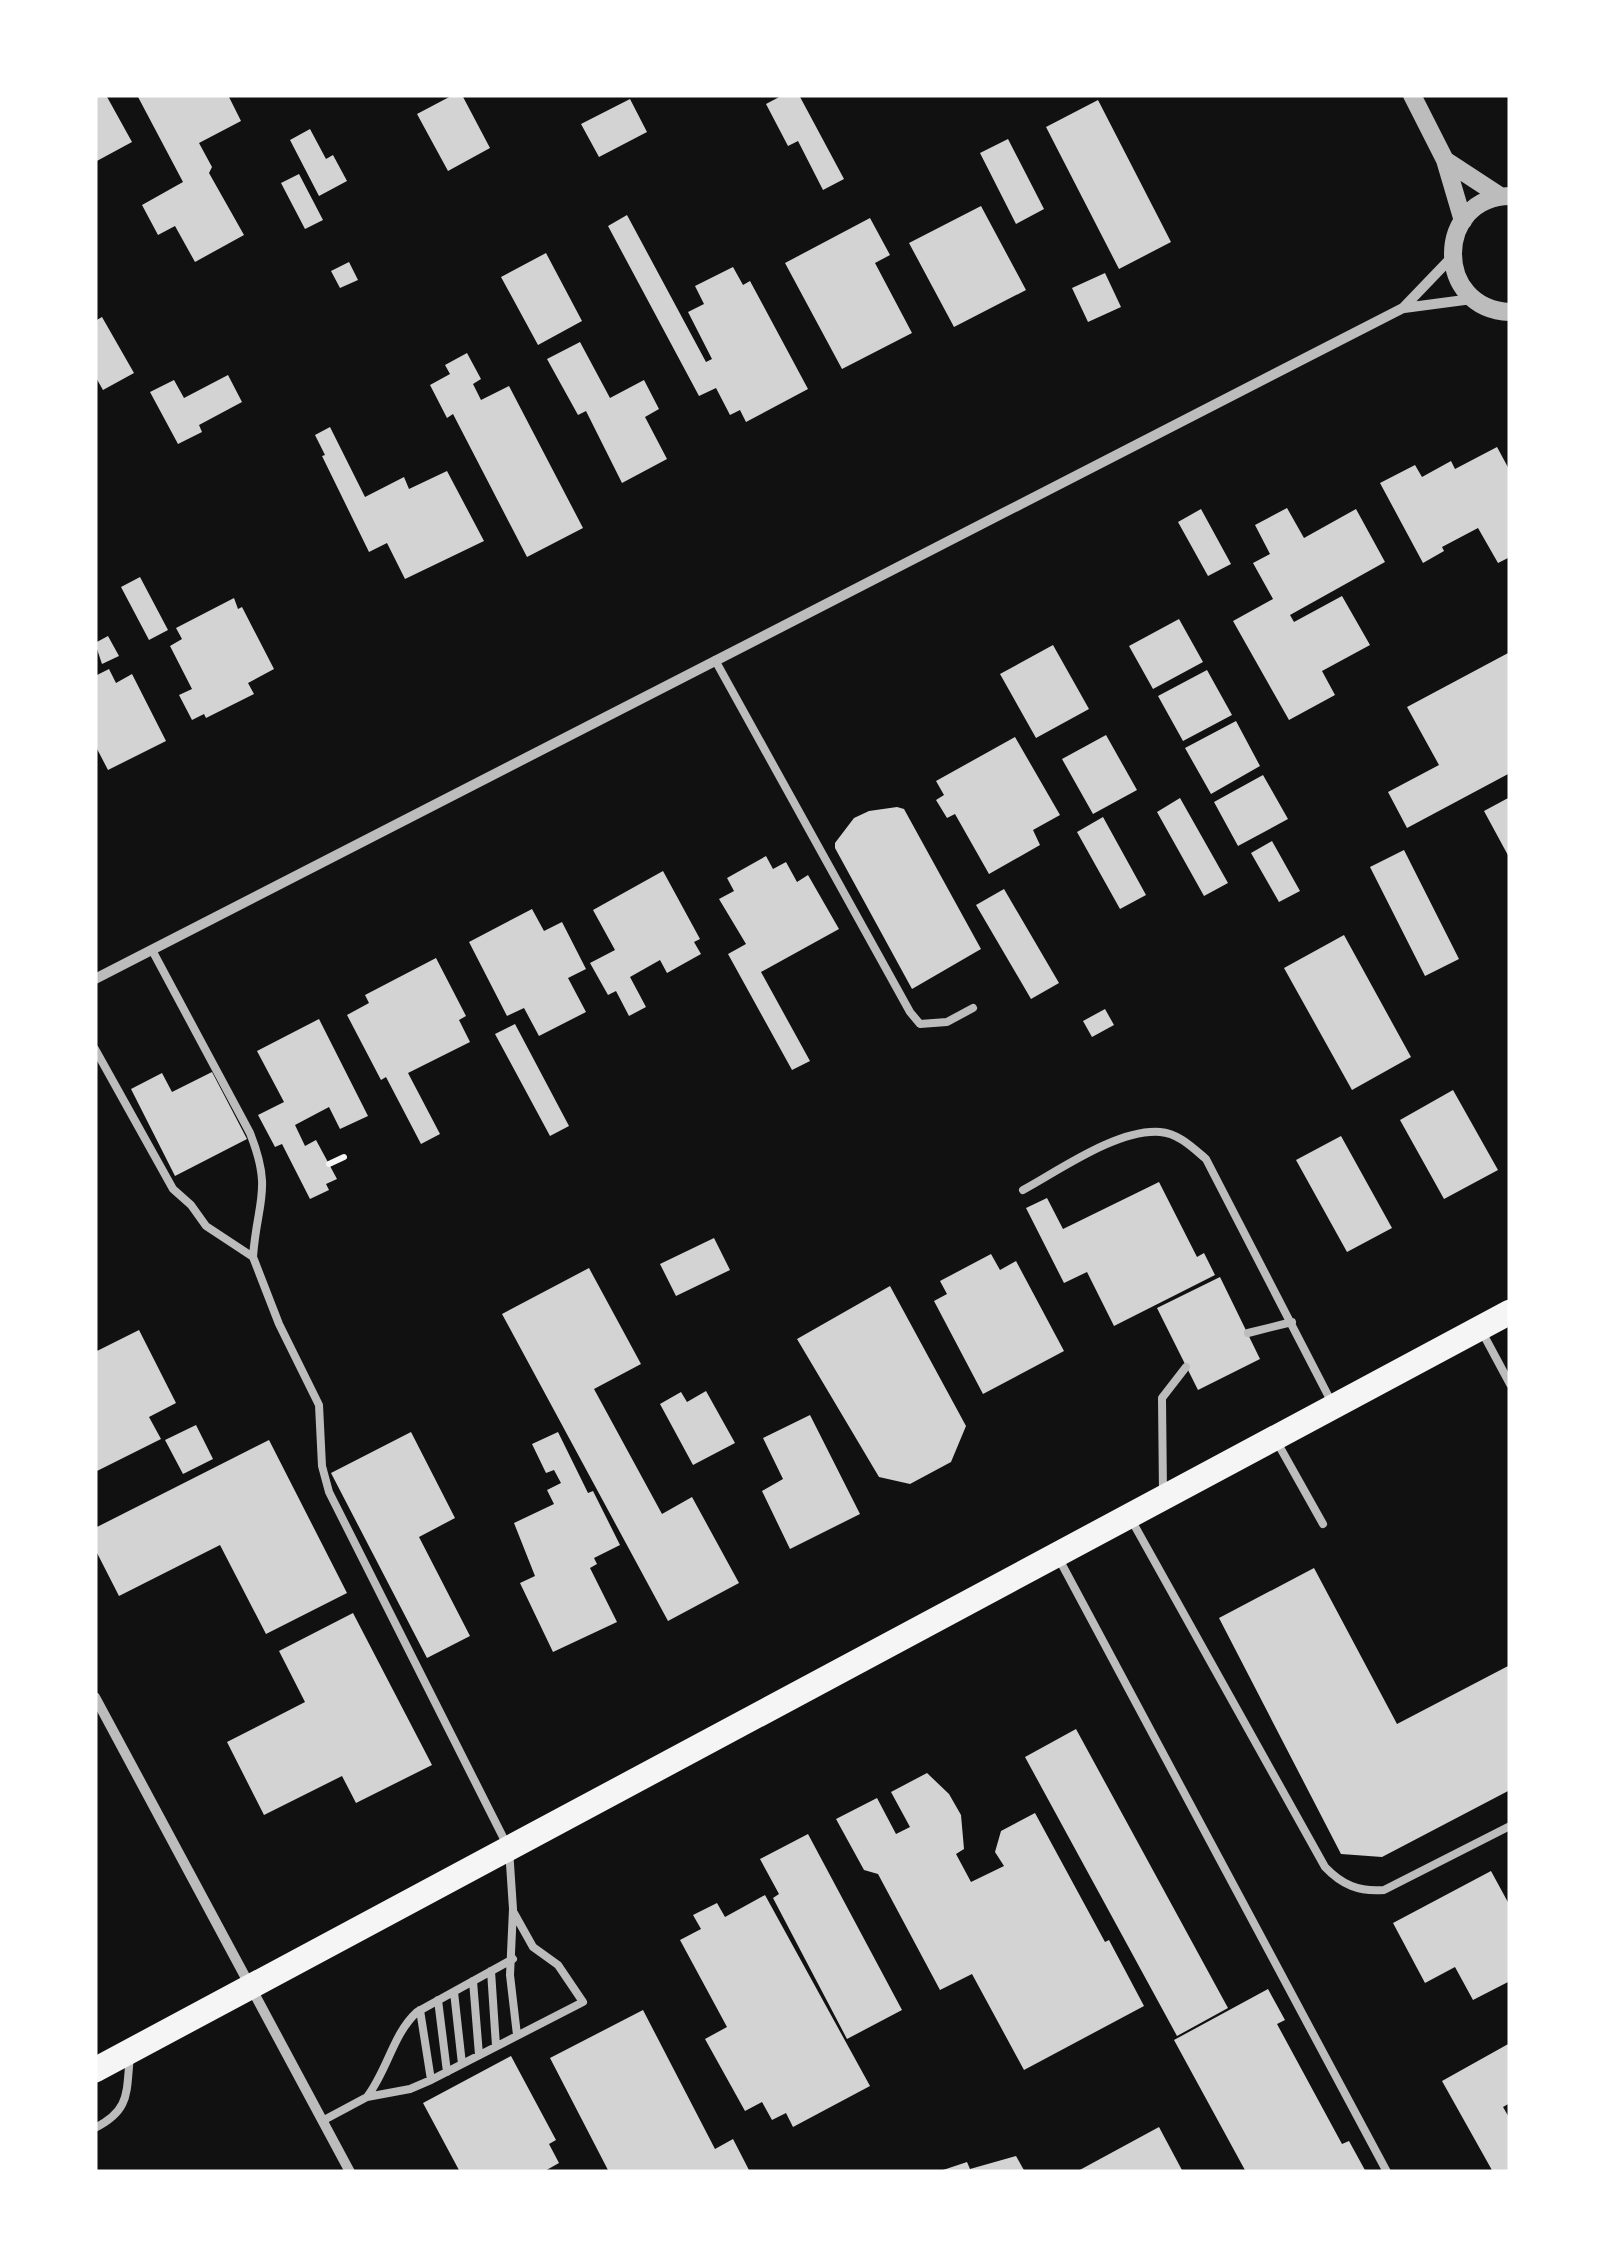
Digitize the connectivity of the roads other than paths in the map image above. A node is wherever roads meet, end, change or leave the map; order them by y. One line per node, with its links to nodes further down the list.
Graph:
1 (1412, 95): 2 (street)
2 (1445, 160): 3 (street); 4 (street)
3 (1505, 196): 4 (street)
4 (1463, 220): 5 (street)
5 (1452, 257): 6 (street); 7 (street)
6 (1473, 299): 7 (street); 8 (street)
7 (1404, 308): 9 (street)
8 (1510, 312)
9 (716, 660): 10 (street); 12 (lane)
10 (152, 950): 11 (street); 15 (lane)
11 (95, 979)
12 (973, 1008)
13 (95, 1049): 15 (lane)
14 (1023, 1190): 17 (lane)
15 (253, 1256): 30 (lane)
16 (1510, 1312): 18 (main road)
17 (1292, 1322): 19 (lane); 22 (lane)
18 (1480, 1328): 21 (lane); 22 (main road)
19 (1248, 1334)
20 (1186, 1367): 24 (lane)
21 (1510, 1384)
22 (1334, 1407): 23 (main road)
23 (1275, 1438): 24 (main road); 26 (lane)
24 (1163, 1499): 25 (main road)
25 (1130, 1517): 27 (main road); 29 (lane)
26 (1323, 1524)
27 (1058, 1556): 30 (main road); 51 (lane)
28 (95, 1697): 35 (street)
29 (1510, 1826)
30 (509, 1849): 31 (lane); 35 (main road)
31 (512, 1909): 32 (lane); 39 (lane)
32 (513, 1959): 33 (lane); 39 (lane)
33 (492, 1971): 34 (lane); 40 (lane)
34 (473, 1981): 36 (lane); 42 (lane)
35 (253, 1988): 41 (main road); 48 (street)
36 (454, 1992): 37 (lane); 43 (lane)
37 (438, 2000): 38 (lane); 45 (lane)
38 (420, 2010): 46 (lane); 47 (lane)
39 (516, 2035): 40 (lane)
40 (496, 2046): 42 (lane)
41 (130, 2052): 44 (main road); 49 (lane)
42 (479, 2055): 43 (lane)
43 (462, 2064): 45 (lane)
44 (95, 2070)
45 (447, 2072): 46 (lane)
46 (431, 2080): 47 (lane)
47 (367, 2096): 48 (lane)
48 (324, 2120): 50 (street)
49 (95, 2128)
50 (350, 2172)
51 (1387, 2172)

